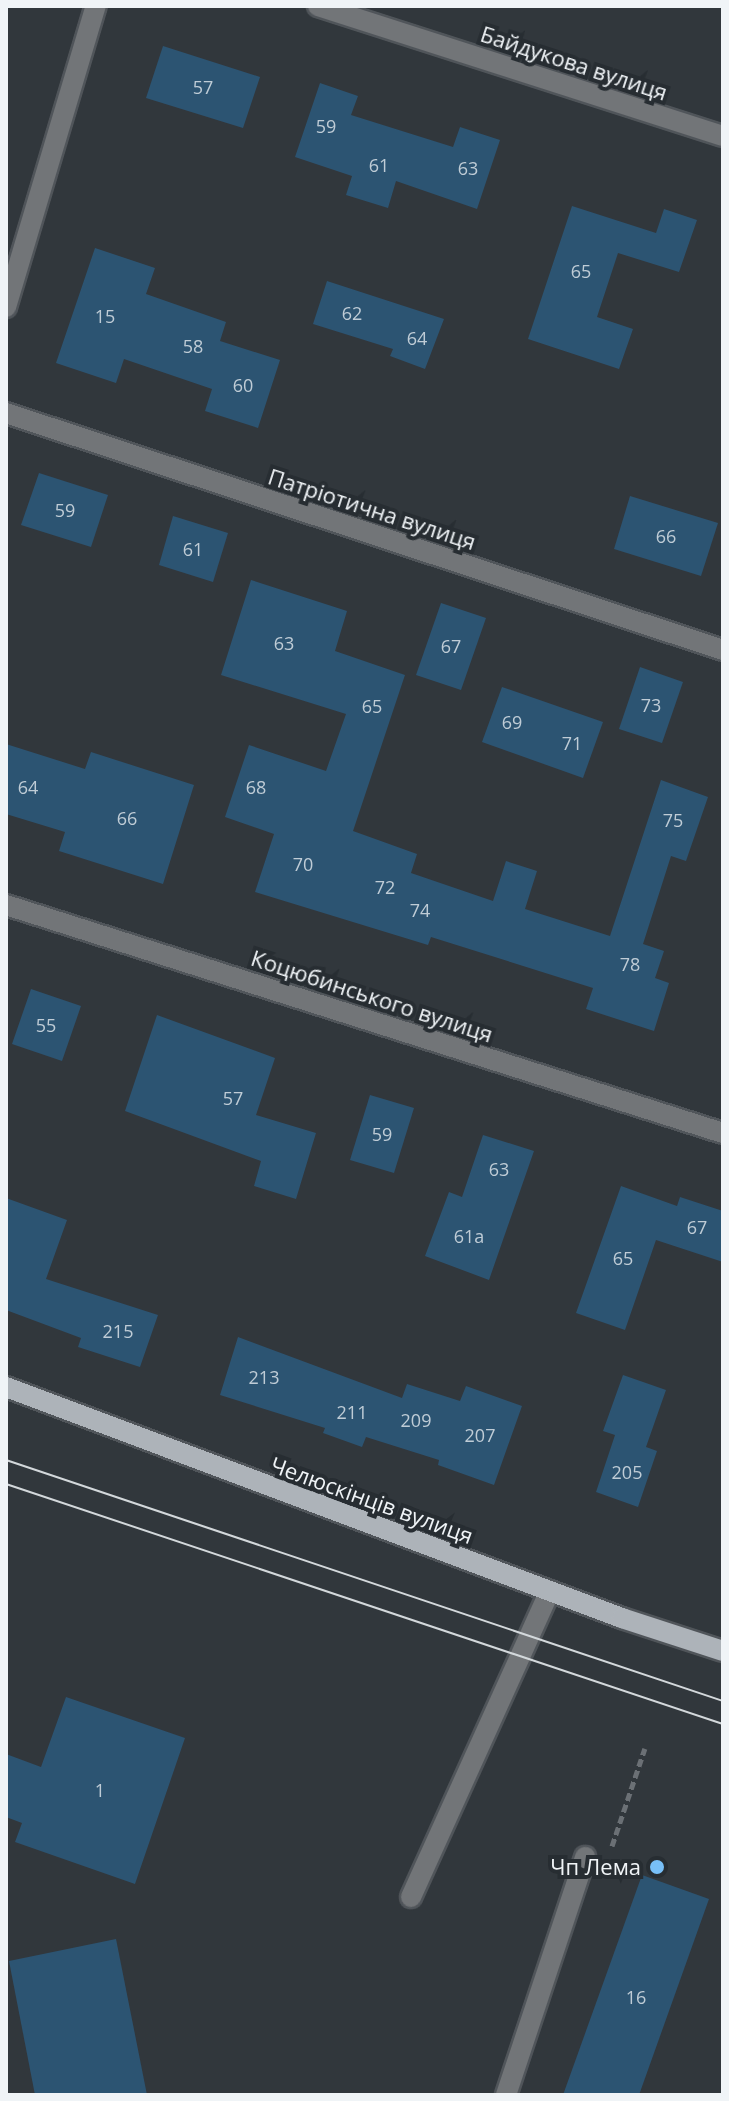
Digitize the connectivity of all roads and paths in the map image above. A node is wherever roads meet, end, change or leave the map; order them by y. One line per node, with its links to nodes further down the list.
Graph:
1 (96, 6): 4 (street)
2 (318, 6): 3 (street, Байдукова вулиця)
3 (723, 136)
4 (6, 307)
5 (6, 413): 6 (street, Патріотична вулиця)
6 (723, 650)
7 (6, 905): 8 (street, Коцюбинського вулиця)
8 (723, 1133)
9 (6, 1387): 10 (main road, Челюскінців вулиця)
10 (550, 1591): 11 (main road, Челюскінців вулиця); 13 (street)
11 (723, 1651)
12 (585, 1857): 14 (street)
13 (411, 1897)
14 (506, 2095)

